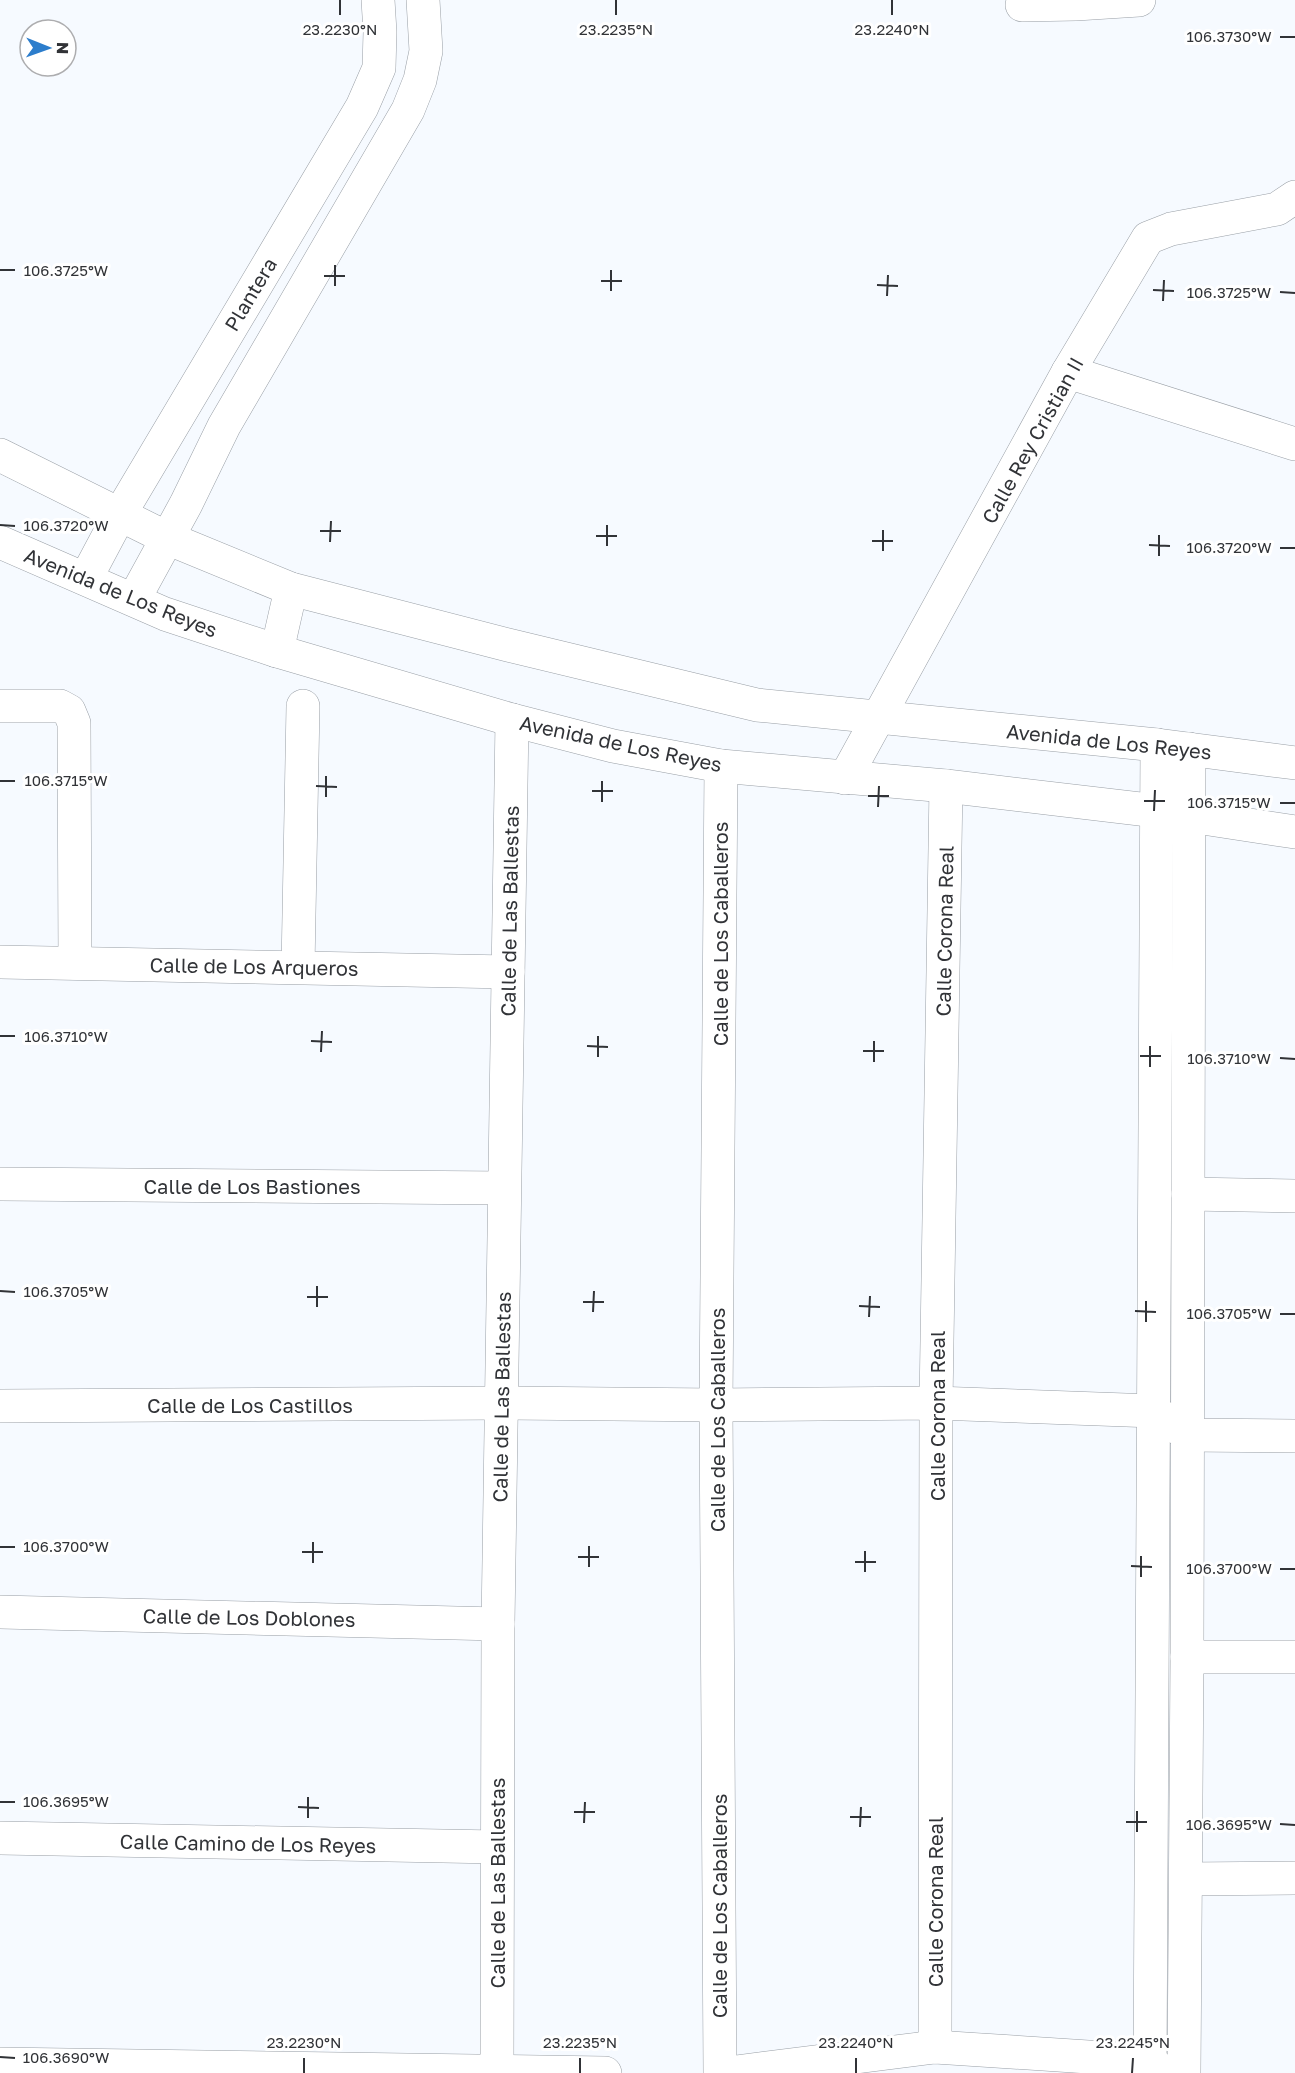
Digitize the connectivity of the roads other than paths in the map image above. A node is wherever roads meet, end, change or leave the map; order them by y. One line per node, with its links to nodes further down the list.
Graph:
1 (378, 0): 6 (street, Plantera)
2 (423, 0): 7 (street)
3 (1139, 0): 4 (street)
4 (1022, 5)
5 (1289, 207): 8 (street, Calle Rey Cristian II)
6 (267, 265): 7 (street); 11 (street, Plantera)
7 (300, 296): 12 (street)
8 (1068, 372): 9 (street); 20 (street, Calle Rey Cristian II)
9 (1295, 444)
10 (0, 455): 11 (street, Avenida de Los Reyes)
11 (120, 514): 12 (street, Avenida de Los Reyes); 14 (street, Plantera)
12 (167, 538): 15 (street, Avenida de Los Reyes); 16 (street)
13 (0, 542): 14 (street, Avenida de Los Reyes)
14 (86, 578): 16 (street, Avenida de Los Reyes)
15 (291, 589): 17 (street); 20 (street, Avenida de Los Reyes)
16 (134, 599): 17 (street, Avenida de Los Reyes)
17 (276, 651): 21 (street, Avenida de Los Reyes)
18 (0, 706): 31 (street)
19 (303, 706): 32 (street)
20 (880, 717): 22 (street, Avenida de Los Reyes); 25 (street, Calle Rey Cristian II)
21 (512, 720): 24 (street, Avenida de Los Reyes); 33 (street, Calle de Las Ballestas)
22 (1173, 747): 23 (street, Avenida de Los Reyes); 27 (street); 28 (street)
23 (1295, 763)
24 (721, 766): 25 (street, Avenida de Los Reyes); 41 (street, Calle de Los Caballeros)
25 (845, 778): 26 (street, Avenida de Los Reyes)
26 (946, 786): 27 (street, Avenida de Los Reyes); 39 (street, Calle Corona Real)
27 (1157, 811): 28 (street, Avenida de Los Reyes); 42 (street)
28 (1189, 816): 29 (street, Avenida de Los Reyes); 36 (street)
29 (1295, 832)
30 (0, 962): 31 (street, Calle de Los Arqueros)
31 (75, 963): 32 (street, Calle de Los Arqueros)
32 (297, 967): 33 (street, Calle de Los Arqueros)
33 (508, 972): 35 (street, Calle de Las Ballestas)
34 (0, 1184): 35 (street, Calle de Los Bastiones)
35 (504, 1188): 38 (street, Calle de Las Ballestas)
36 (1188, 1194): 37 (street); 43 (street)
37 (1295, 1196)
38 (500, 1403): 40 (street, Calle de Los Castillos); 41 (street, Calle de Los Castillos); 46 (street, Calle de Las Ballestas)
39 (936, 1403): 41 (street, Calle de Los Castillos); 42 (street, Calle de Los Castillos); 53 (street, Calle Corona Real)
40 (0, 1406)
41 (716, 1406): 60 (street, Calle de Los Caballeros)
42 (1154, 1411): 43 (street); 56 (street)
43 (1188, 1435): 44 (street); 47 (street)
44 (1295, 1436)
45 (0, 1612): 46 (street, Calle de Los Doblones)
46 (498, 1624): 50 (street, Calle de Las Ballestas)
47 (1187, 1657): 48 (street); 52 (street)
48 (1295, 1657)
49 (0, 1838): 50 (street, Calle Camino de Los Reyes)
50 (496, 1847): 58 (street, Calle de Las Ballestas)
51 (1295, 1878): 52 (street)
52 (1185, 1879): 62 (street)
53 (935, 2047): 56 (street); 61 (street)
54 (0, 2064): 55 (street)
55 (59, 2069): 57 (street)
56 (1155, 2069)
57 (279, 2071): 58 (street)
58 (497, 2073): 59 (street)
59 (605, 2073)
60 (720, 2073)
61 (728, 2073)
62 (1184, 2073)

